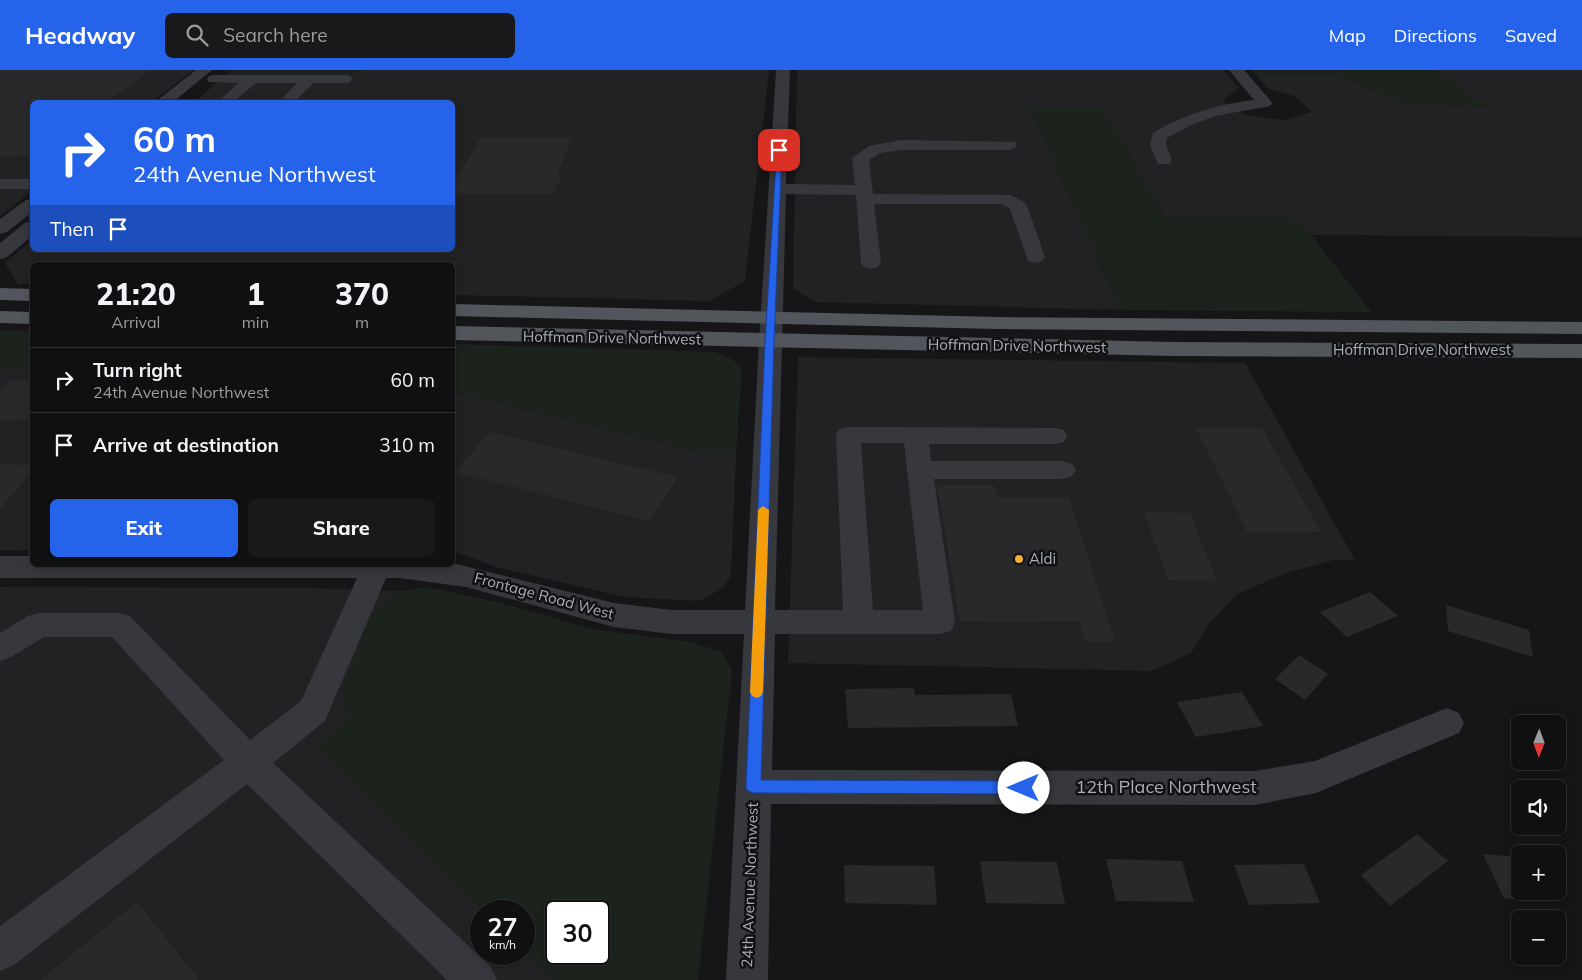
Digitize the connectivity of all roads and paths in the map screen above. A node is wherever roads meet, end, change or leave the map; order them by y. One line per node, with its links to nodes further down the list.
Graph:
1 (783, 70): 15 (street, 24th Avenue Northwest)
2 (1236, 70): 12 (street)
3 (214, 73): 4 (street); 7 (street); 8 (street)
4 (252, 79): 5 (street); 9 (street)
5 (310, 79): 6 (street); 10 (street)
6 (346, 79)
7 (167, 100)
8 (186, 100)
9 (227, 100)
10 (288, 100)
11 (1009, 145): 16 (street)
12 (1164, 160)
13 (0, 184): 14 (street)
14 (30, 184)
15 (777, 190): 16 (street); 29 (street, 24th Avenue Northwest)
16 (864, 194): 21 (street); 22 (street)
17 (30, 206): 18 (street)
18 (0, 228)
19 (30, 229): 20 (street)
20 (0, 253)
21 (1034, 257)
22 (871, 263)
23 (0, 294): 24 (main road)
24 (30, 295)
25 (455, 310): 29 (main road, Hoffman Drive Northwest)
26 (0, 317): 27 (main road)
27 (30, 318)
28 (1582, 328): 29 (main road, Hoffman Drive Northwest)
29 (770, 330): 30 (main road, Hoffman Drive Northwest); 31 (main road, Hoffman Drive Northwest); 38 (street, 24th Avenue Northwest)
30 (455, 333)
31 (1582, 351)
32 (915, 435): 33 (street); 34 (street); 39 (street)
33 (1055, 436)
34 (919, 470): 35 (street); 39 (street, Frontage Road West)
35 (1063, 470)
36 (376, 567): 37 (street, Frontage Road West); 38 (street, Frontage Road West); 42 (street)
37 (5, 574)
38 (759, 621): 39 (street, Frontage Road West); 43 (street, 24th Avenue Northwest)
39 (859, 622)
40 (0, 648): 42 (street)
41 (1447, 723): 43 (street, 12th Place Northwest)
42 (248, 762): 44 (street); 45 (street)
43 (754, 787): 46 (street, 24th Avenue Northwest)
44 (0, 951)
45 (476, 980)
46 (746, 980)

